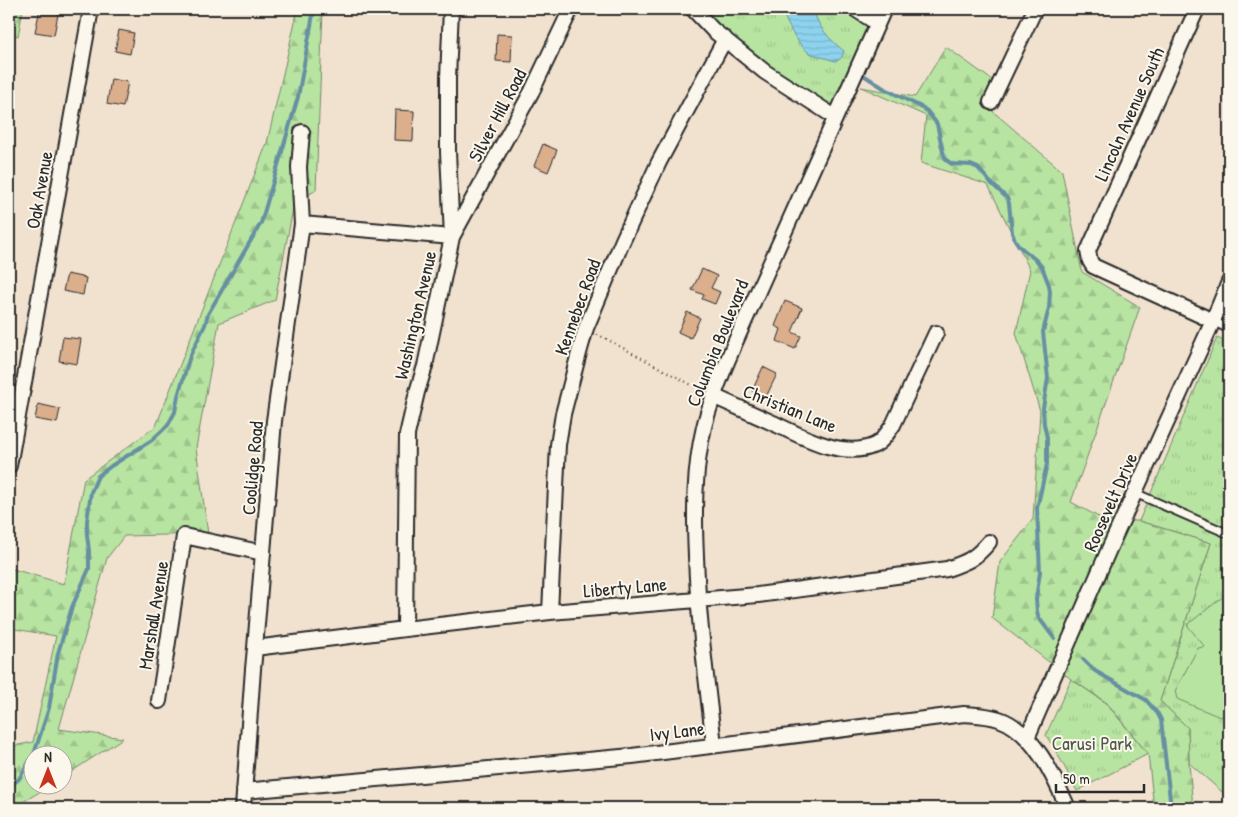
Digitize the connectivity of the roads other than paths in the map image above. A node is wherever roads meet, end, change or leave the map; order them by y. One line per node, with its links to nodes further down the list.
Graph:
1 (91, 9): 21 (street, Oak Avenue)
2 (451, 9): 15 (street, Washington Avenue)
3 (571, 9): 15 (street, Silver Hill Road)
4 (693, 9): 10 (street)
5 (855, 9): 9 (street)
6 (884, 9): 9 (street, Columbia Boulevard)
7 (1035, 9): 11 (street)
8 (1197, 9): 17 (street, Lincoln Avenue South)
9 (877, 23): 12 (street, Columbia Boulevard)
10 (725, 39): 12 (street); 27 (street, Kennebec Road)
11 (992, 102)
12 (835, 118): 20 (street, Columbia Boulevard)
13 (302, 132): 14 (street, Coolidge Road)
14 (302, 224): 15 (street); 25 (street, Coolidge Road)
15 (452, 237): 28 (street, Washington Avenue)
16 (1229, 282): 17 (street, Roosevelt Drive)
17 (1213, 321): 18 (lane); 22 (street, Roosevelt Drive)
18 (1229, 328)
19 (936, 333): 20 (street, Christian Lane)
20 (713, 396): 26 (street, Columbia Boulevard)
21 (9, 466)
22 (1135, 493): 23 (lane); 31 (street, Roosevelt Drive)
23 (1229, 534)
24 (989, 542): 26 (street, Liberty Lane)
25 (263, 553): 29 (street, Coolidge Road); 30 (street, Marshall Avenue)
26 (698, 600): 27 (street, Liberty Lane); 32 (street, Columbia Boulevard)
27 (550, 612): 28 (street, Liberty Lane)
28 (405, 629): 29 (street, Liberty Lane)
29 (255, 648): 33 (street, Coolidge Road)
30 (159, 700)
31 (1026, 738): 32 (street, Ivy Lane); 35 (street, Ivy Lane)
32 (714, 745): 33 (street, Ivy Lane)
33 (244, 791): 34 (street, Coolidge Road)
34 (243, 808)
35 (1068, 808)

